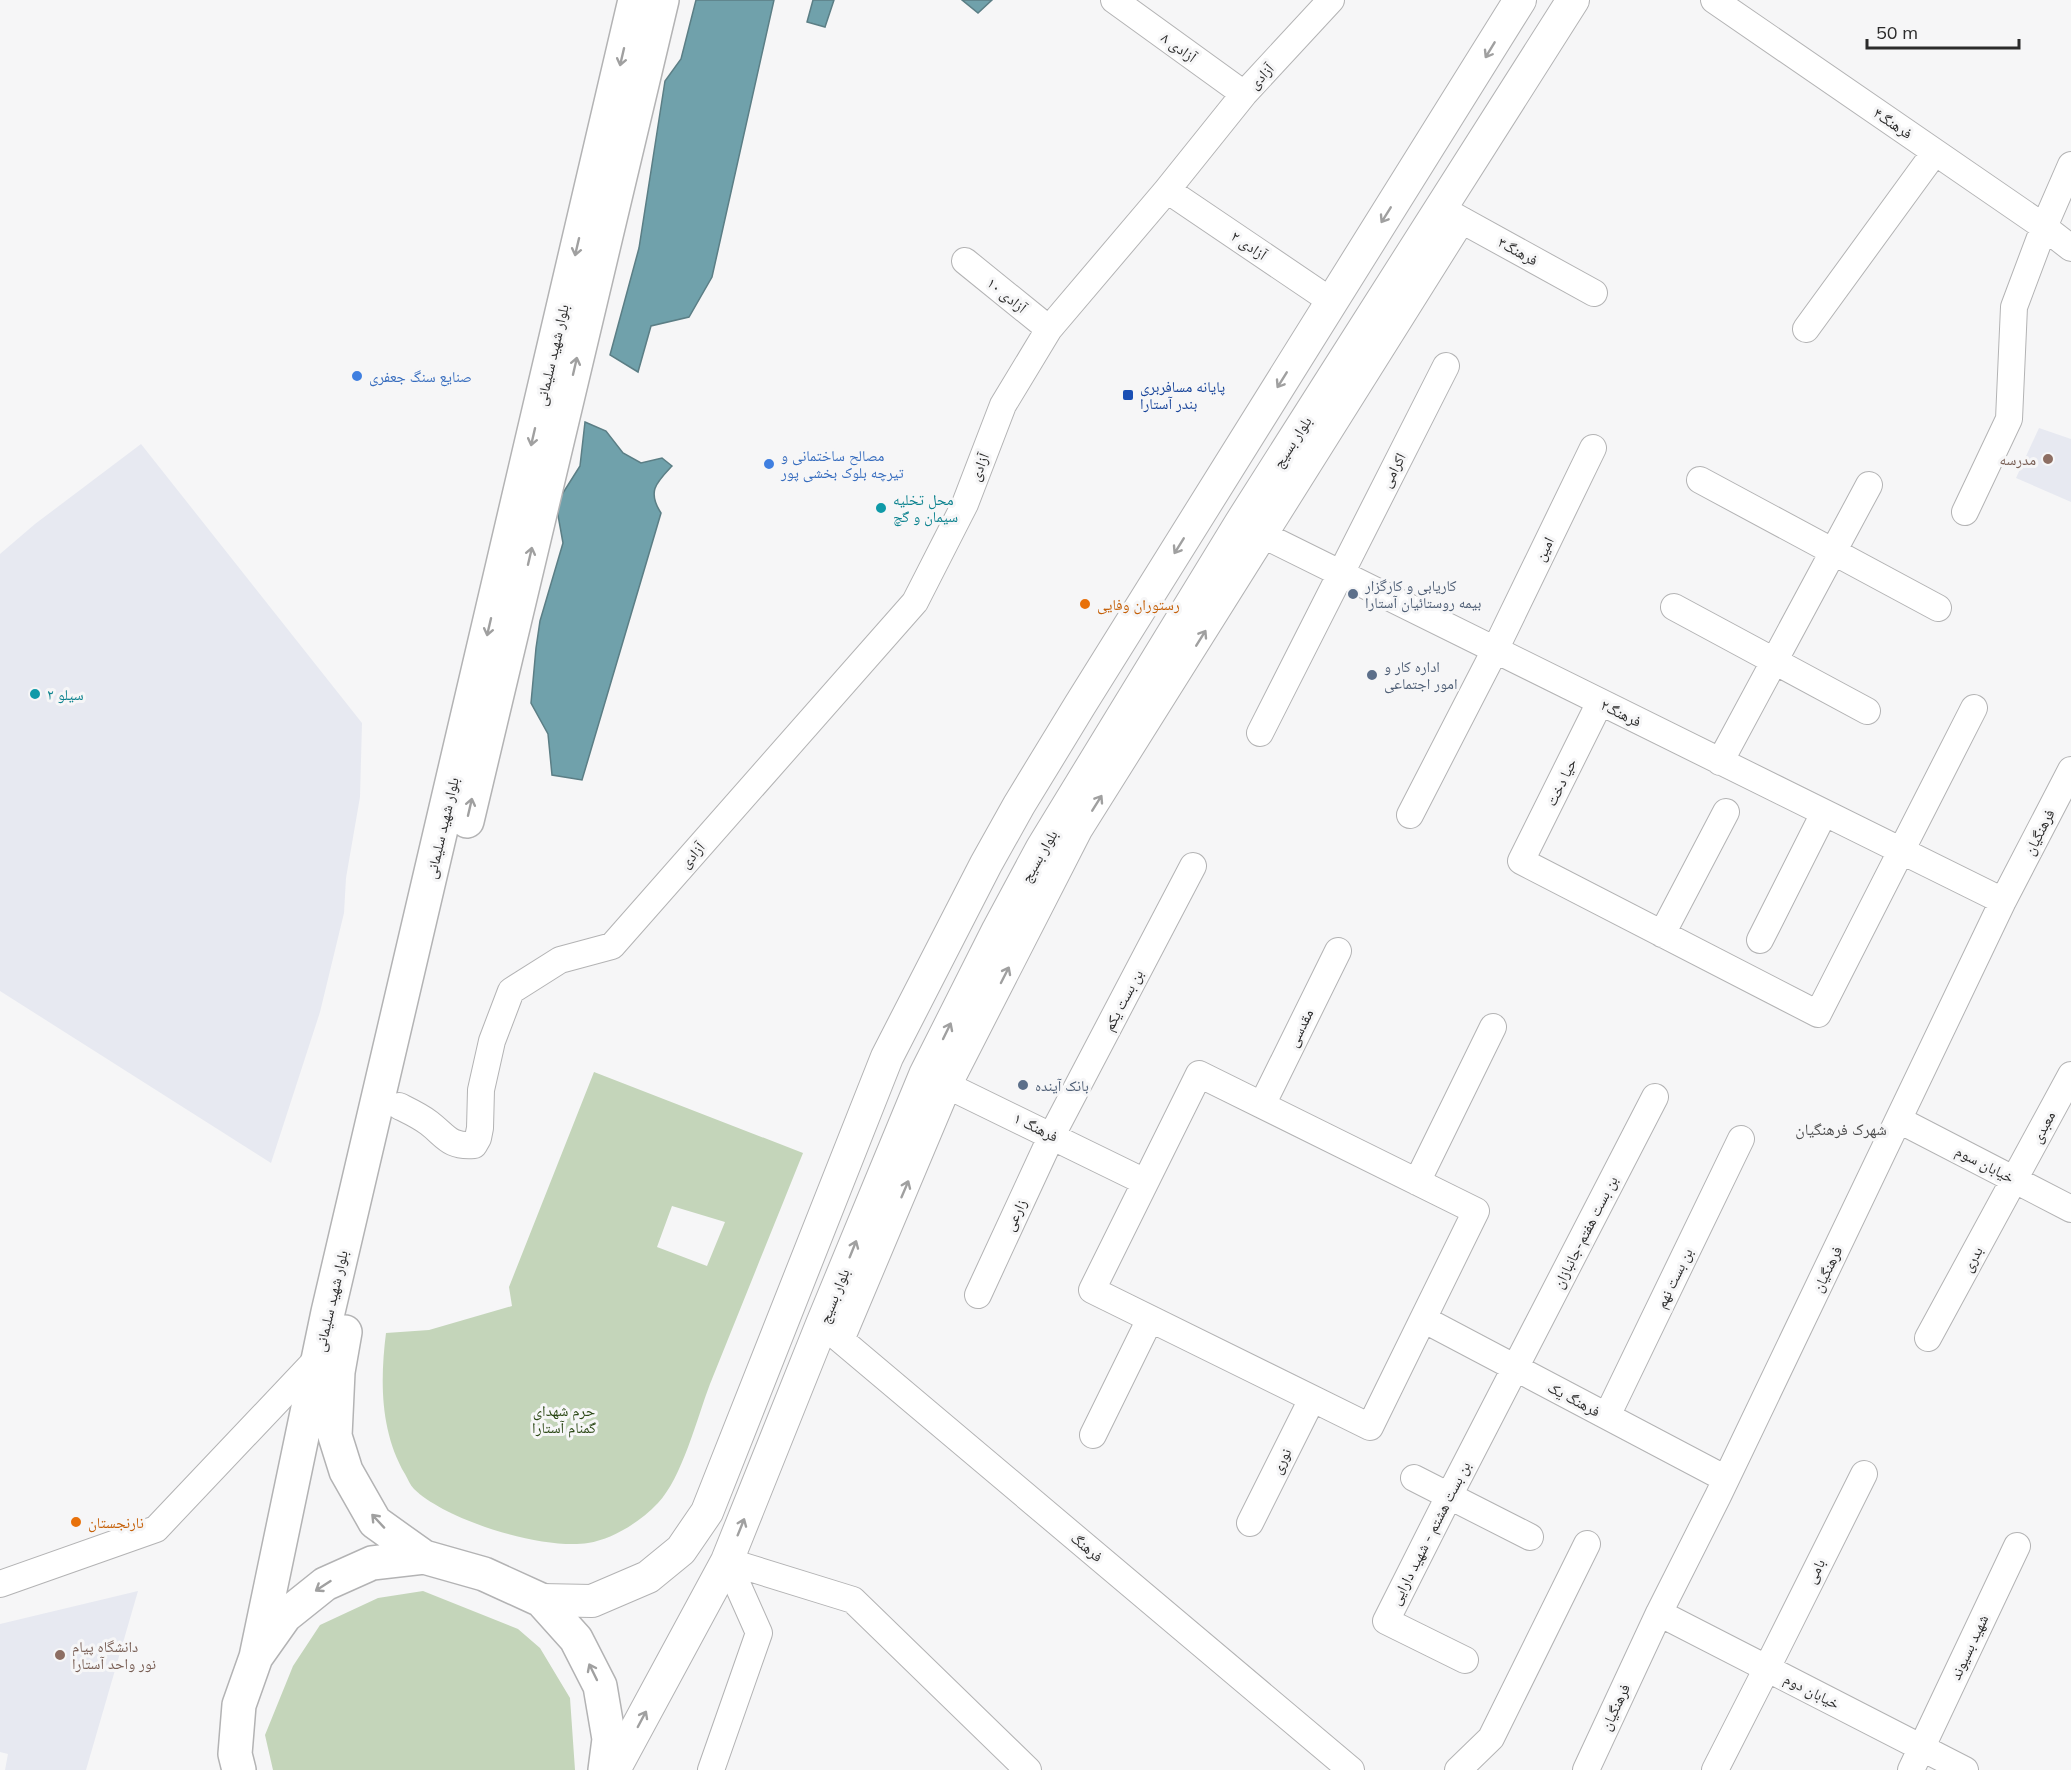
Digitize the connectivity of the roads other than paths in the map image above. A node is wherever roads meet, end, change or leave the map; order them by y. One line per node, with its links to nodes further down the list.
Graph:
1 (635, 0): 68 (highway, بلوار شهید سلیمانی, one-way to 68)
2 (662, 0): 55 (highway, بلوار شهید سلیمانی, one-way to 2)
3 (1114, 0): 9 (street, آزادی ۸)
4 (1330, 0): 9 (street, آزادی)
5 (1520, 0): 8 (main road, one-way to 8)
6 (1573, 0): 10 (main road, بلوار بسیج)
7 (1714, 0): 11 (street, فرهنگ۴)
8 (1467, 86): 10 (main road); 19 (main road, one-way to 19)
9 (1244, 94): 13 (street, آزادی)
10 (1504, 110): 14 (main road, بلوار بسیج)
11 (1935, 152): 15 (street, فرهنگ۴); 21 (street)
12 (2071, 165): 15 (street)
13 (1167, 190): 19 (street, آزادی ۲); 20 (street, آزادی)
14 (1452, 214): 18 (street, فرهنگ۳); 27 (main road, بلوار بسیج)
15 (2044, 227): 16 (street, فرهنگ۴); 26 (street)
16 (2071, 248)
17 (965, 261): 20 (street, آزادی ۱۰)
18 (1594, 294)
19 (1331, 301): 50 (main road, one-way to 50)
20 (1048, 329): 55 (street, آزادی)
21 (1806, 329)
22 (1446, 366): 29 (street, اکرامی)
23 (1593, 447): 32 (street, امین)
24 (1700, 480): 28 (street)
25 (1869, 485): 28 (street)
26 (1965, 512)
27 (1253, 530): 29 (street, فرهنگ۲); 52 (main road, بلوار بسیج, one-way to 27)
28 (1833, 552): 31 (street); 33 (street)
29 (1340, 573): 32 (street, فرهنگ۲); 37 (street, اکرامی)
30 (1674, 607): 33 (street)
31 (1938, 608)
32 (1495, 650): 34 (street, فرهنگ۲); 42 (street, امین)
33 (1774, 661): 36 (street); 38 (street)
34 (1600, 702): 38 (street, فرهنگ۲); 46 (street, حیا دخت)
35 (1974, 708): 43 (street)
36 (1867, 711)
37 (1260, 733)
38 (1720, 762): 41 (street, فرهنگ۲)
39 (2071, 770): 45 (street, فرهنگیان)
40 (1726, 812): 46 (street)
41 (1824, 813): 43 (street, فرهنگ۲); 47 (street)
42 (1410, 815)
43 (1901, 851): 45 (street, فرهنگ۲); 46 (street)
44 (1193, 866): 57 (street, بن بست یکم)
45 (2003, 901): 56 (street, فرهنگیان)
46 (1662, 934)
47 (1760, 940)
48 (1338, 951): 54 (street, مقدسی)
49 (1493, 1027): 61 (street)
50 (887, 1057): 52 (main road); 84 (main road)
51 (2071, 1075): 59 (street, معبدی)
52 (937, 1080): 57 (street, فرهنگ ۱); 66 (main road, بلوار بسیج, one-way to 52)
53 (1655, 1097): 69 (street, بن بست هفتم-جانبازان)
54 (1262, 1105): 60 (street); 61 (street)
55 (399, 1106): 81 (highway, بلوار شهید سلیمانی, one-way to 55)
56 (1899, 1120): 59 (street, خیابان سوم); 75 (street, فرهنگیان)
57 (1052, 1135): 60 (street, فرهنگ ۱); 63 (street, زارعی)
58 (1741, 1139): 71 (street, بن بست نهم)
59 (2015, 1180): 62 (street, خیابان سوم); 67 (street, بدری)
60 (1145, 1182): 64 (street)
61 (1417, 1182): 65 (street)
62 (2071, 1209)
63 (978, 1295)
64 (1150, 1319): 70 (street); 72 (street)
65 (1423, 1319): 69 (street, فرهنگ یک); 70 (street)
66 (832, 1332): 82 (main road, بلوار بسیج, one-way to 66); 95 (street, فرهنگ)
67 (1928, 1338)
68 (318, 1358): 83 (street); 86 (highway, بلوار شهید سلیمانی)
69 (1514, 1368): 71 (street, فرهنگ یک); 76 (street, بن بست هشتم - شهید دارایی)
70 (1312, 1399): 77 (street, نوری)
71 (1607, 1416): 75 (street, فرهنگ یک)
72 (1094, 1435)
73 (1864, 1474): 88 (street, بامی)
74 (1414, 1478): 76 (street)
75 (1726, 1479): 85 (street, فرهنگیان)
76 (1449, 1496): 78 (street); 87 (street, بن بست هشتم - شهید دارایی)
77 (1250, 1523)
78 (1530, 1537)
79 (1587, 1544): 96 (street)
80 (2017, 1546): 89 (street, شهید بسیوند)
81 (424, 1557): 84 (highway); 86 (highway, one-way to 86)
82 (728, 1561): 92 (main road, بلوار بسیج, one-way to 82); 93 (street); 94 (street)
83 (0, 1584)
84 (541, 1600): 91 (highway, one-way to 84)
85 (1659, 1613): 88 (street, خیابان دوم); 97 (street, فرهنگیان)
86 (256, 1657): 90 (highway)
87 (1465, 1660)
88 (1767, 1668): 89 (street, خیابان دوم); 98 (street, بامی)
89 (1916, 1759): 99 (street, خیابان دوم)
90 (235, 1765)
91 (605, 1770)
92 (614, 1770)
93 (711, 1770)
94 (1028, 1770)
95 (1351, 1770)
96 (1458, 1770)
97 (1586, 1770)
98 (1714, 1770)
99 (1965, 1770)

